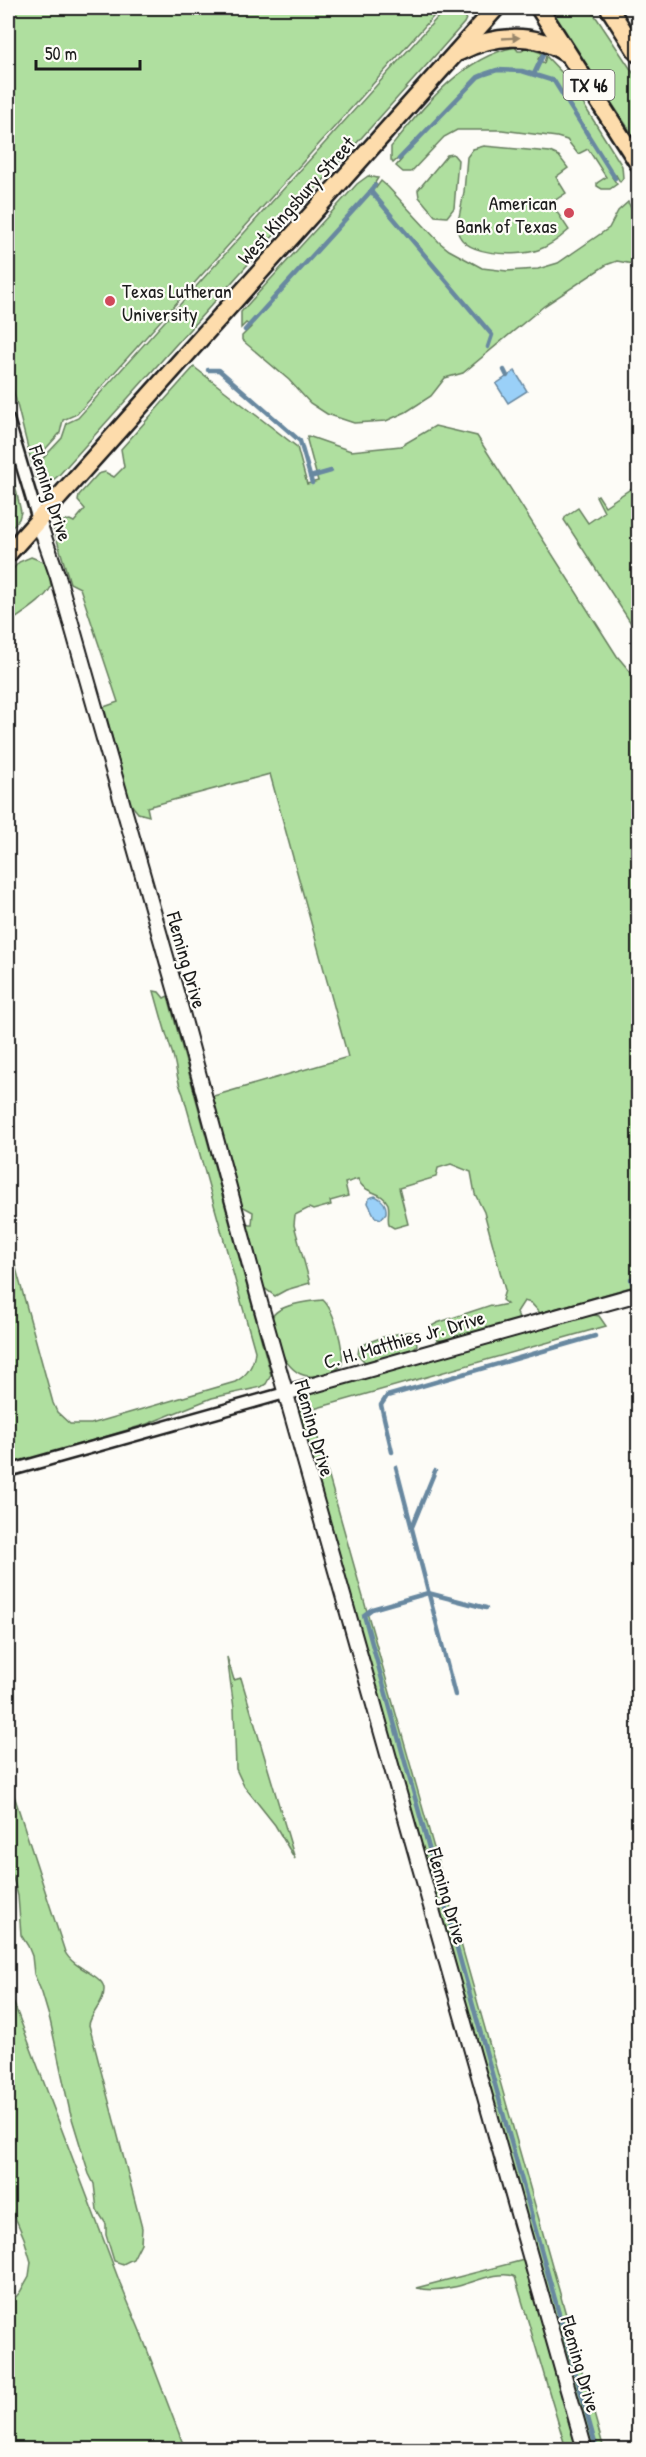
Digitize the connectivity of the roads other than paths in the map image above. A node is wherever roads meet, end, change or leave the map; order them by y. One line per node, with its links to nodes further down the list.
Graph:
1 (482, 8): 5 (main road)
2 (496, 8): 5 (main road, West Kingsbury Street)
3 (539, 8): 8 (main road, TX 46)
4 (609, 8): 7 (main road, TX 46)
5 (474, 33): 6 (main road, West Kingsbury Street)
6 (455, 54): 8 (main road, one-way to 8); 11 (main road, West Kingsbury Street)
7 (639, 54)
8 (572, 60): 9 (main road, TX 46)
9 (639, 163)
10 (8, 419): 11 (street, Fleming Drive)
11 (38, 520): 12 (main road, West Kingsbury Street); 14 (street, Fleming Drive)
12 (8, 554)
13 (639, 1294): 14 (street, C. H. Matthies Jr. Drive)
14 (285, 1393): 15 (street, C. H. Matthies Jr. Drive); 16 (street, Fleming Drive)
15 (8, 1471)
16 (585, 2450)

